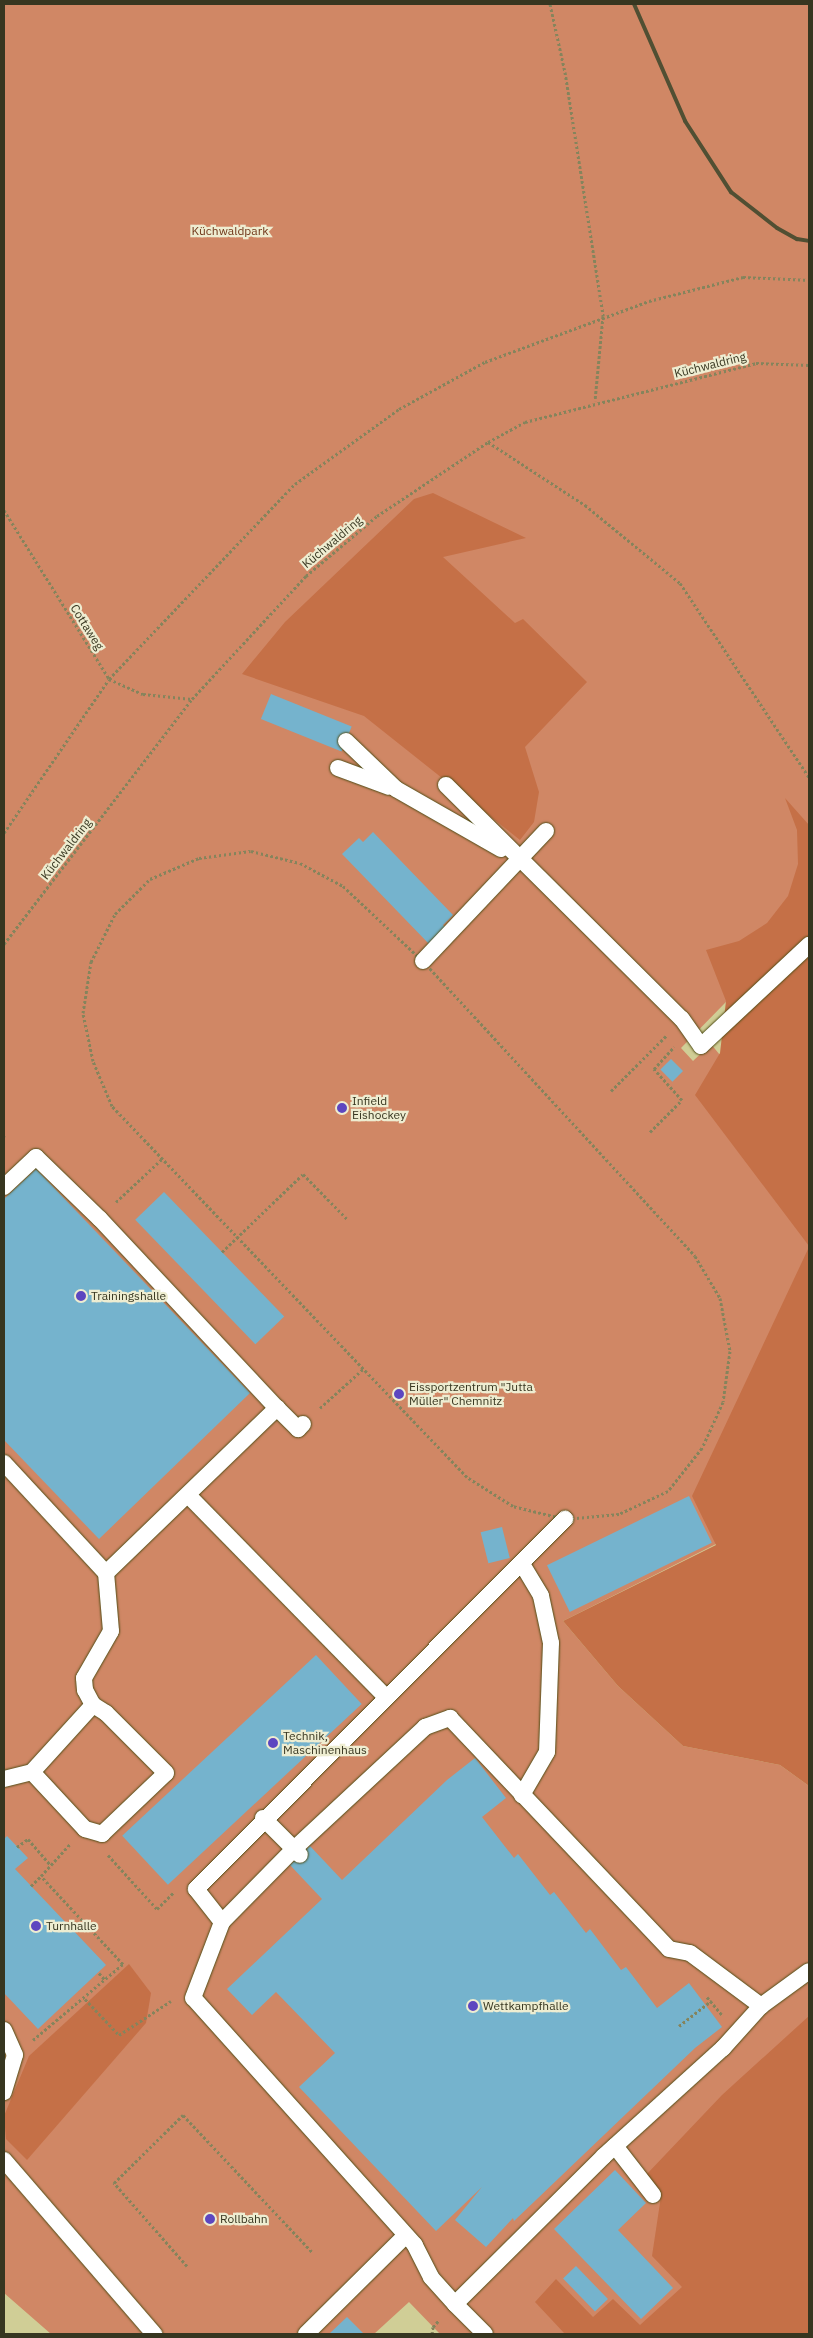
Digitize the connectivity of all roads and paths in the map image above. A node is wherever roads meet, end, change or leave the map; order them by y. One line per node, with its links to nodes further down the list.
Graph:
1 (550, 4): 3 (path)
2 (809, 280): 3 (path)
3 (603, 316): 5 (path); 8 (path)
4 (809, 365): 5 (path, Küchwaldring)
5 (595, 401): 6 (path, Küchwaldring)
6 (488, 442): 9 (path, Küchwaldring); 12 (path)
7 (4, 510): 8 (path, Cottaweg)
8 (108, 679): 9 (path); 16 (path)
9 (192, 699): 18 (path, Küchwaldring)
10 (346, 741): 14 (lane)
11 (338, 768): 14 (lane)
12 (809, 777)
13 (446, 785): 17 (lane)
14 (396, 789): 17 (lane)
15 (546, 831): 17 (lane)
16 (4, 833)
17 (519, 859): 20 (lane); 21 (lane)
18 (4, 944)
19 (809, 945): 21 (lane)
20 (423, 961): 25 (path); 37 (path)
21 (689, 1031): 24 (path)
22 (655, 1048): 23 (path)
23 (611, 1091)
24 (650, 1132)
25 (162, 1158): 26 (path); 29 (path)
26 (132, 1184)
27 (4, 1187): 33 (lane)
28 (347, 1219): 29 (path)
29 (238, 1237): 30 (path); 31 (path)
30 (222, 1252)
31 (364, 1368): 32 (path); 37 (path)
32 (331, 1397)
33 (277, 1408): 34 (lane); 36 (lane)
34 (303, 1424)
35 (4, 1463): 39 (lane)
36 (189, 1496): 39 (lane); 40 (lane)
37 (565, 1519): 38 (lane)
38 (522, 1564): 40 (lane); 44 (lane)
39 (106, 1573): 41 (lane)
40 (386, 1696): 45 (lane)
41 (93, 1705): 42 (lane); 46 (lane)
42 (32, 1772): 43 (lane); 46 (lane)
43 (4, 1779)
44 (522, 1795): 48 (lane); 61 (lane)
45 (263, 1818): 48 (lane); 53 (lane)
46 (85, 1829): 49 (path); 52 (path)
47 (17, 1847): 49 (path)
48 (297, 1852): 53 (lane)
49 (50, 1864): 50 (path)
50 (40, 1876): 51 (path); 56 (path)
51 (30, 1886)
52 (176, 1891)
53 (222, 1922): 58 (lane)
54 (809, 1971): 61 (lane)
55 (98, 1973): 56 (path)
56 (105, 1980): 59 (path)
57 (705, 1994): 60 (path)
58 (193, 1998): 59 (path); 70 (lane)
59 (85, 1999): 65 (path)
60 (711, 2001): 62 (path); 64 (path)
61 (761, 2006): 64 (lane)
62 (679, 2026)
63 (4, 2030): 65 (lane)
64 (723, 2048): 67 (lane)
65 (15, 2055): 66 (lane)
66 (4, 2092)
67 (615, 2146): 69 (lane); 73 (lane)
68 (4, 2160): 74 (lane)
69 (654, 2195)
70 (405, 2236): 73 (lane); 75 (lane)
71 (313, 2253): 72 (path)
72 (187, 2266)
73 (450, 2310): 76 (path); 77 (lane)
74 (154, 2334)
75 (306, 2334)
76 (432, 2334)
77 (485, 2334)

